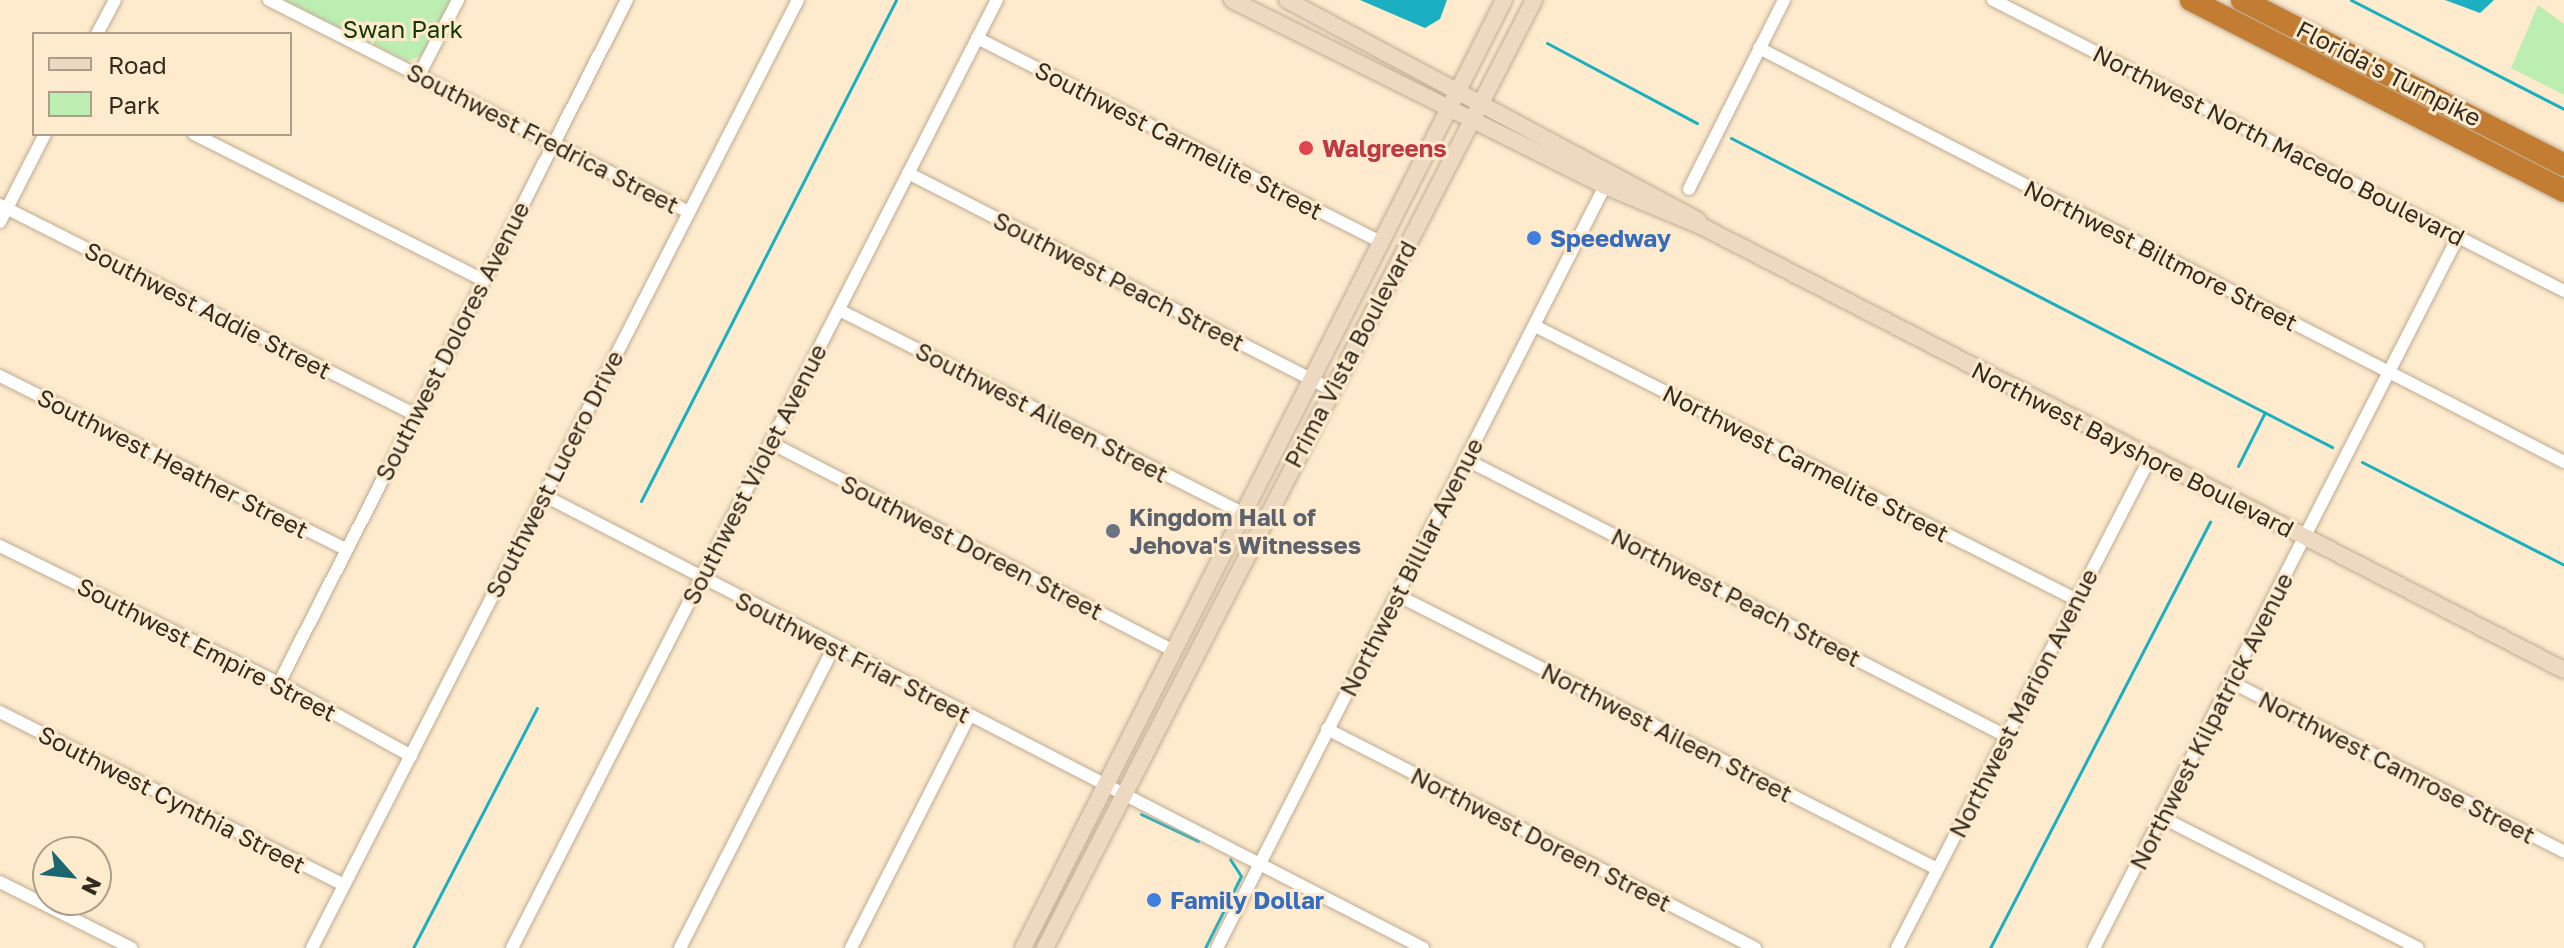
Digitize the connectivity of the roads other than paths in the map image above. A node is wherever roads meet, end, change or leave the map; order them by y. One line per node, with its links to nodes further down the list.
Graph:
1 (115, 0): 15 (street)
2 (269, 0): 18 (street, Southwest Fredrica Street)
3 (458, 0): 18 (street)
4 (627, 0): 25 (street, Southwest Dolores Avenue)
5 (798, 0): 32 (street, Southwest Lucero Drive)
6 (997, 0): 16 (street, Southwest Violet Avenue)
7 (1232, 0): 21 (main road, Northwest Bayshore Boulevard)
8 (1504, 0): 19 (main road, Prima Vista Boulevard)
9 (1534, 0): 20 (main road, Prima Vista Boulevard)
10 (1784, 0): 17 (street)
11 (1993, 0): 35 (street, Northwest North Macedo Boulevard)
12 (2191, 0): 30 (highway, Florida's Turnpike)
13 (2242, 0): 26 (highway, Florida's Turnpike)
14 (1294, 1): 19 (main road, Northwest Bayshore Boulevard)
15 (98, 32)
16 (977, 38): 27 (street, Southwest Violet Avenue); 36 (street, Southwest Carmelite Street)
17 (1759, 48): 29 (street); 41 (street, Northwest Biltmore Street)
18 (419, 75): 25 (street, Southwest Fredrica Street)
19 (1460, 91): 20 (main road, Northwest Bayshore Boulevard); 21 (main road, Prima Vista Boulevard)
20 (1481, 104): 22 (main road, Prima Vista Boulevard); 34 (main road, Northwest Bayshore Boulevard)
21 (1451, 108): 22 (main road, Northwest Bayshore Boulevard); 36 (main road, Prima Vista Boulevard)
22 (1473, 121): 28 (main road, Northwest Bayshore Boulevard); 44 (main road, Prima Vista Boulevard)
23 (44, 136): 31 (street)
24 (198, 136): 37 (street)
25 (552, 144): 32 (street, Southwest Fredrica Street); 37 (street, Southwest Dolores Avenue)
26 (2564, 165)
27 (908, 173): 39 (street, Southwest Violet Avenue); 43 (street, Southwest Peach Street)
28 (1605, 186): 34 (main road, Northwest Bayshore Boulevard); 40 (street, Northwest Billiar Avenue)
29 (1689, 189)
30 (2564, 191)
31 (3, 207): 33 (street); 45 (street, Southwest Addie Street)
32 (688, 212): 50 (street, Southwest Lucero Drive)
33 (0, 222)
34 (1703, 227): 47 (main road, Northwest Bayshore Boulevard)
35 (2458, 237): 38 (street, Northwest North Macedo Boulevard); 41 (street, Northwest Kilpatrick Avenue)
36 (1381, 242): 43 (main road, Prima Vista Boulevard)
37 (483, 280): 45 (street, Southwest Dolores Avenue)
38 (2564, 291)
39 (839, 310): 46 (street, Southwest Violet Avenue); 51 (street, Southwest Aileen Street)
40 (1535, 326): 48 (street, Northwest Billiar Avenue); 57 (street, Northwest Carmelite Street)
41 (2390, 373): 49 (street, Northwest Biltmore Street); 52 (street, Northwest Kilpatrick Avenue)
42 (0, 376): 54 (street, Southwest Heather Street)
43 (1313, 381): 44 (street, Southwest Peach Street); 51 (main road, Prima Vista Boulevard)
44 (1331, 389): 69 (main road, Prima Vista Boulevard)
45 (416, 415): 54 (street, Southwest Dolores Avenue)
46 (771, 443): 55 (street, Southwest Violet Avenue); 59 (street, Southwest Doreen Street)
47 (2150, 458): 52 (main road, Northwest Bayshore Boulevard); 57 (street, Northwest Marion Avenue)
48 (1465, 459): 56 (street, Northwest Billiar Avenue); 66 (street, Northwest Peach Street)
49 (2564, 462)
50 (543, 495): 55 (street, Southwest Friar Street); 67 (street, Southwest Lucero Drive)
51 (1244, 514): 59 (main road, Prima Vista Boulevard)
52 (2305, 537): 60 (main road, Northwest Bayshore Boulevard); 61 (street, Northwest Kilpatrick Avenue)
53 (0, 546): 62 (street, Southwest Empire Street)
54 (346, 549): 62 (street, Southwest Dolores Avenue)
55 (700, 578): 58 (street, Southwest Friar Street); 78 (street, Southwest Violet Avenue)
56 (1397, 595): 65 (street, Northwest Billiar Avenue); 73 (street, Northwest Aileen Street)
57 (2077, 600): 66 (street, Northwest Marion Avenue)
58 (834, 647): 64 (street, Southwest Friar Street); 79 (street)
59 (1174, 651): 68 (main road, Prima Vista Boulevard)
60 (2564, 670)
61 (2231, 682): 70 (street, Northwest Kilpatrick Avenue); 71 (street, Northwest Camrose Street)
62 (279, 683): 67 (street, Southwest Empire Street)
63 (0, 712): 75 (street, Southwest Cynthia Street)
64 (969, 716): 68 (street, Southwest Friar Street); 80 (street)
65 (1327, 729): 72 (street, Northwest Billiar Avenue); 85 (street, Northwest Doreen Street)
66 (2006, 736): 73 (street, Northwest Marion Avenue)
67 (411, 756): 75 (street, Southwest Lucero Drive)
68 (1105, 786): 69 (street, Southwest Friar Street); 81 (main road, Prima Vista Boulevard)
69 (1122, 794): 72 (street, Southwest Friar Street); 82 (main road, Prima Vista Boulevard)
70 (2161, 817): 87 (street, Northwest Kilpatrick Avenue); 88 (street)
71 (2564, 852)
72 (1259, 864): 83 (street, Northwest Billiar Avenue); 84 (street, Southwest Friar Street)
73 (1937, 869): 86 (street, Northwest Marion Avenue)
74 (0, 882): 76 (street)
75 (344, 885): 77 (street, Southwest Lucero Drive)
76 (131, 948)
77 (312, 948)
78 (512, 948)
79 (680, 948)
80 (851, 948)
81 (1023, 948)
82 (1045, 948)
83 (1217, 948)
84 (1423, 948)
85 (1755, 948)
86 (1897, 948)
87 (2094, 948)
88 (2418, 948)

